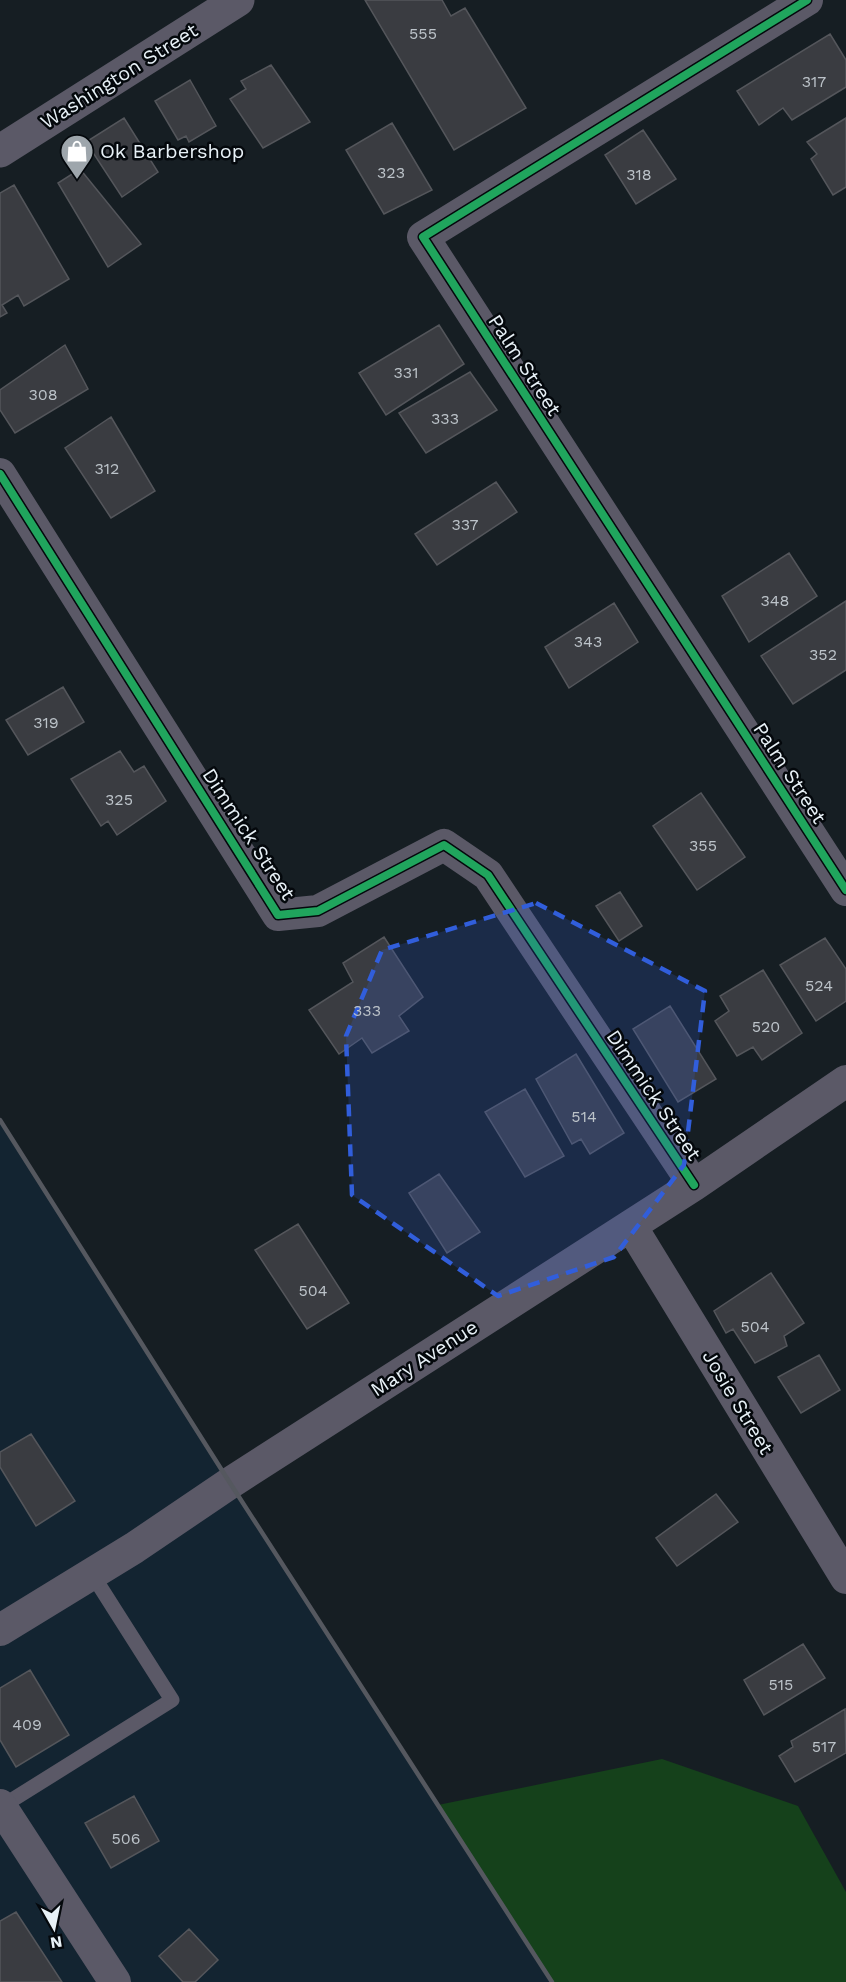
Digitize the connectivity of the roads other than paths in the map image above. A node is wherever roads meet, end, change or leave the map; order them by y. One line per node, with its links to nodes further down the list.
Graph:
1 (238, 0): 3 (street, Washington Street)
2 (807, 0): 5 (street, Palm Street)
3 (0, 151)
4 (0, 474): 7 (street, Dimmick Street)
5 (846, 890)
6 (846, 1081): 7 (street, Mary Avenue)
7 (694, 1185): 8 (street, Mary Avenue)
8 (631, 1226): 9 (street, Mary Avenue); 10 (street, Josie Street)
9 (92, 1574): 11 (street, Mary Avenue); 12 (lane)
10 (846, 1578)
11 (0, 1630)
12 (1, 1806): 13 (street)
13 (115, 1982)

